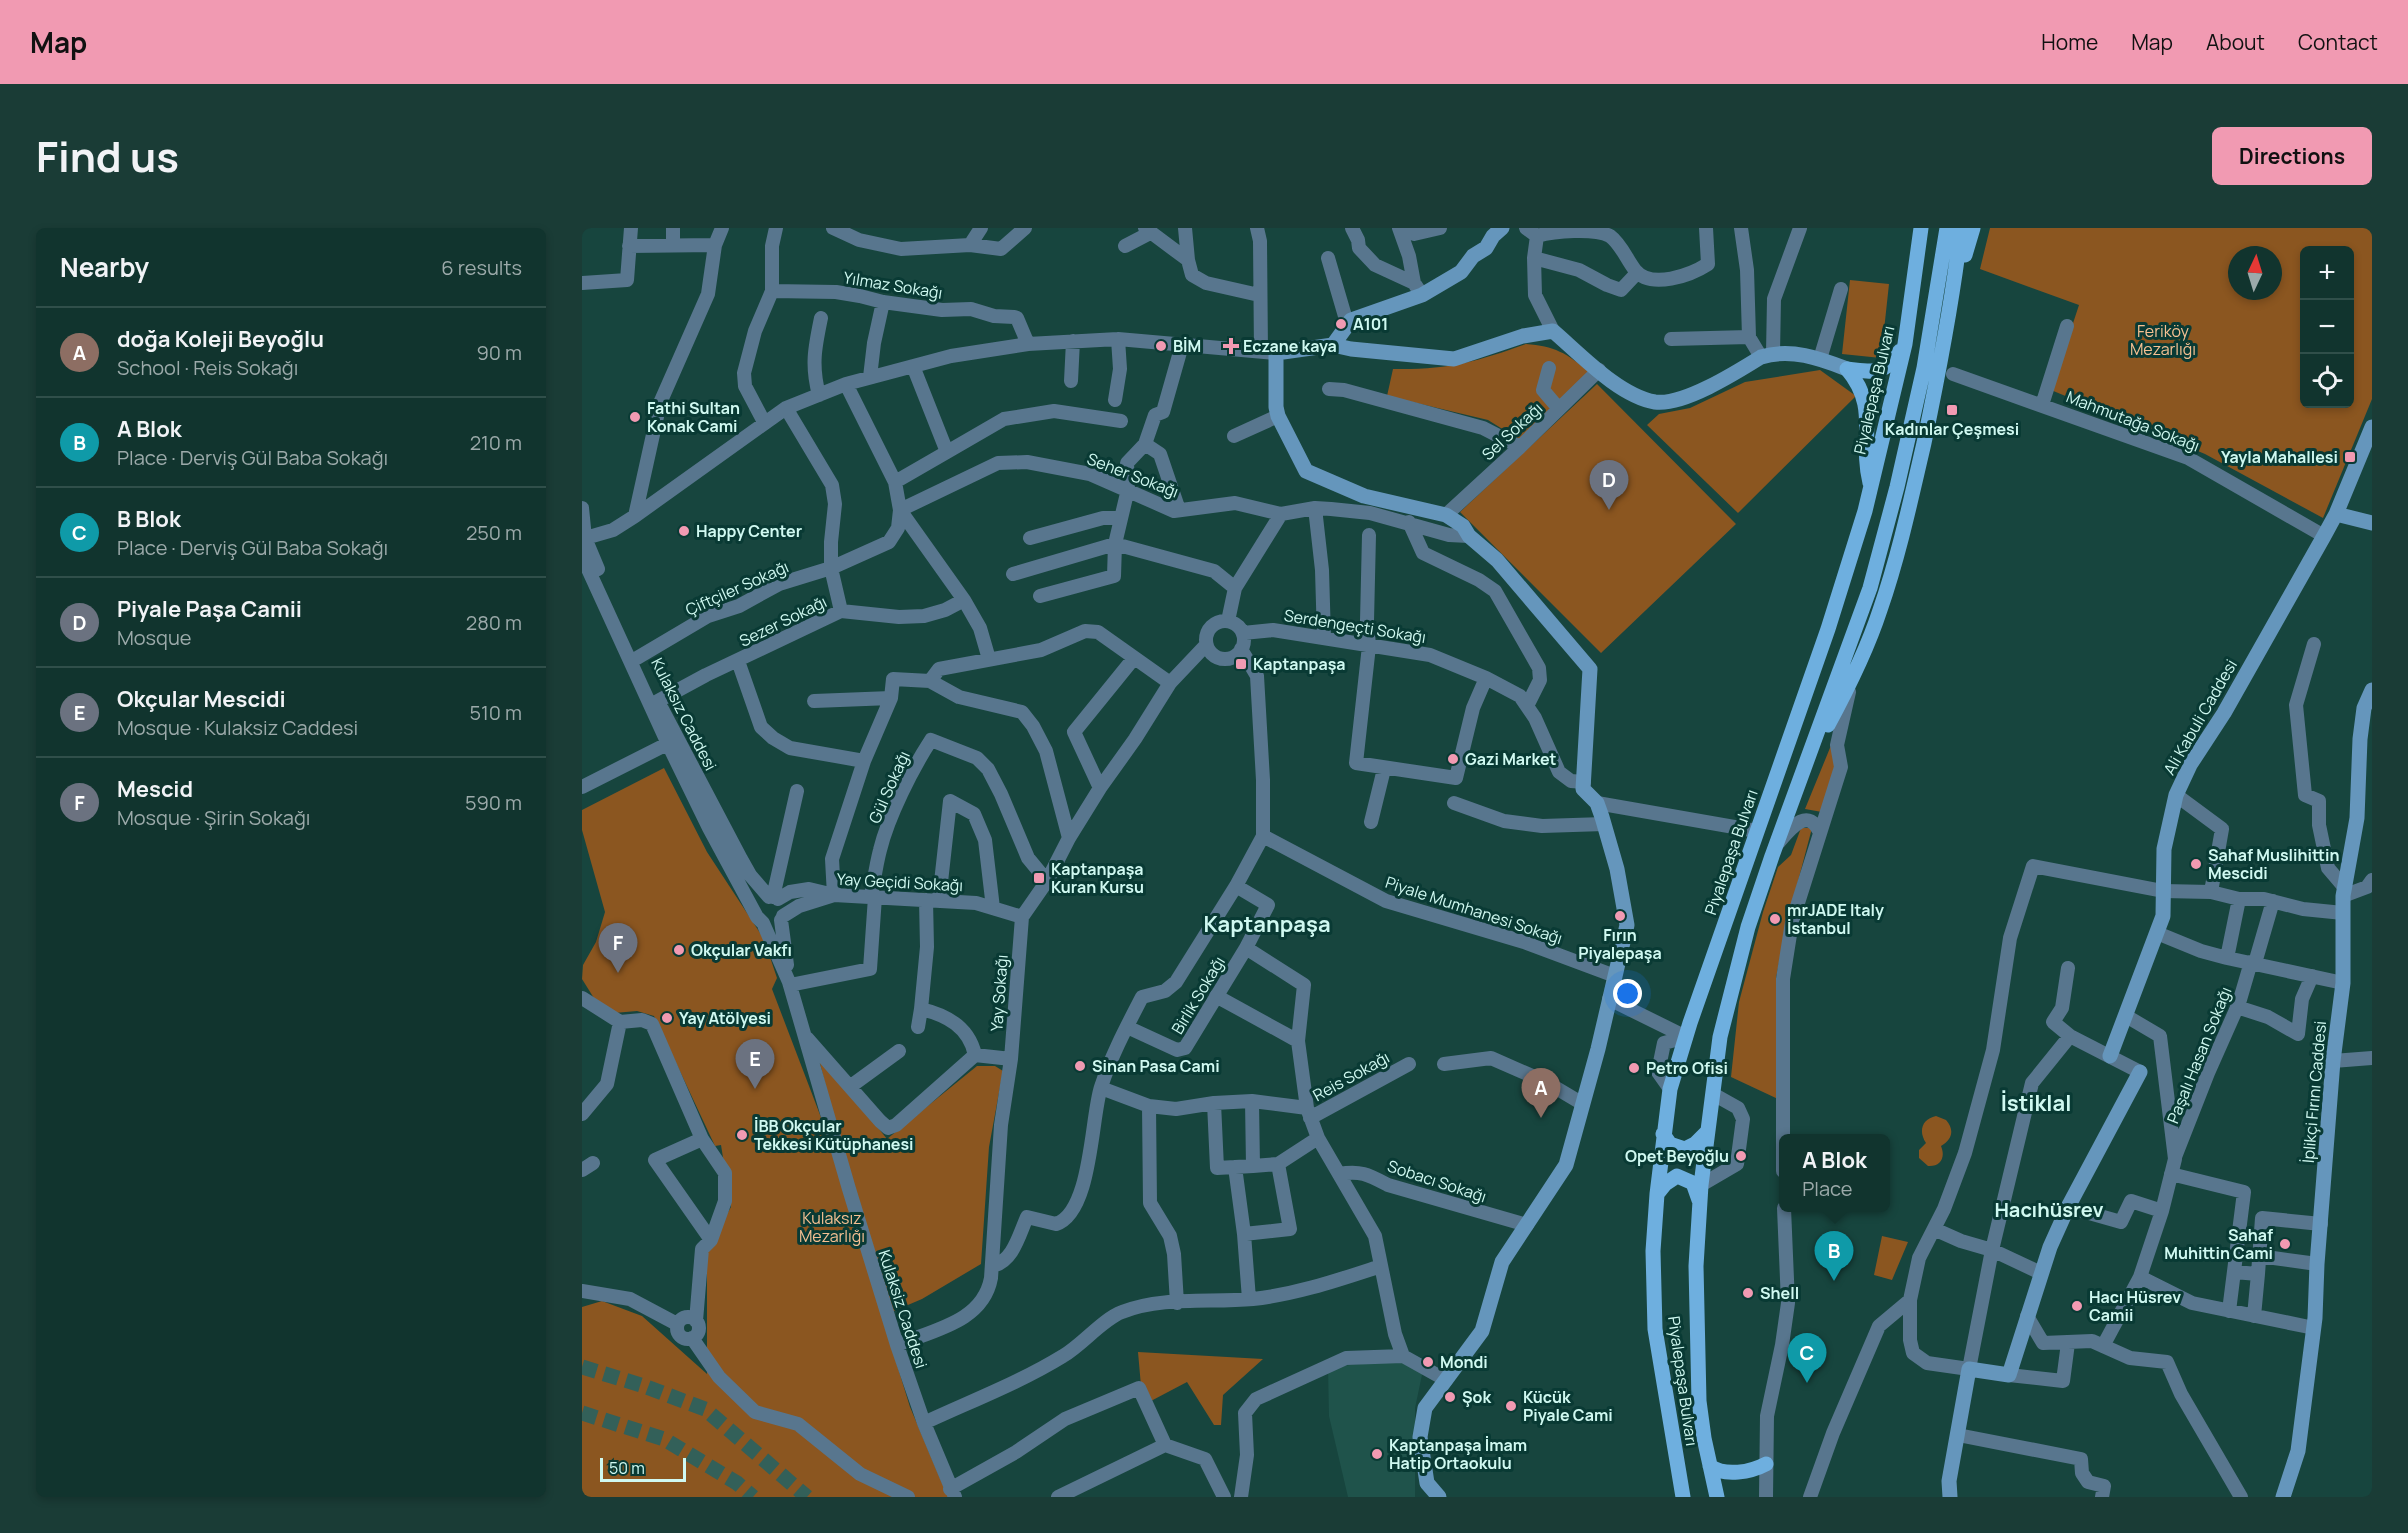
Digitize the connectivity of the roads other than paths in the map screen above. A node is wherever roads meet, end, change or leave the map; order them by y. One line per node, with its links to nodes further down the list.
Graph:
1 (631, 228): 26 (street)
2 (672, 228): 23 (street)
3 (722, 228): 24 (street)
4 (776, 228): 35 (street)
5 (833, 228): 25 (street)
6 (981, 228): 25 (street)
7 (1025, 228): 25 (street)
8 (1185, 228): 30 (street)
9 (1257, 228): 36 (street)
10 (1352, 228): 33 (street)
11 (1400, 228): 12 (street); 33 (street)
12 (1440, 228)
13 (1502, 228): 33 (street)
14 (1706, 228): 31 (street)
15 (1741, 228): 43 (street)
16 (1800, 228): 52 (street)
17 (1921, 228): 48 (main road, Piyalepaşa Bulvarı)
18 (1947, 228): 125 (main road, Piyalepaşa Bulvarı)
19 (1960, 228): 37 (main road)
20 (1973, 228): 37 (main road)
21 (1147, 230): 27 (street); 30 (street)
22 (1537, 232): 29 (street); 31 (street)
23 (673, 244): 24 (street); 26 (street)
24 (715, 245): 86 (street)
25 (970, 245)
26 (629, 246): 32 (street)
27 (1125, 246)
28 (1329, 258): 40 (street)
29 (1534, 258): 31 (street); 42 (street)
30 (1188, 260): 36 (street)
31 (1637, 273)
32 (582, 283)
33 (1418, 289): 40 (street)
34 (1841, 289): 53 (street)
35 (772, 291): 38 (street, Yılmaz Sokağı); 70 (street)
36 (1259, 295): 51 (street)
37 (1952, 298): 114 (main road)
38 (883, 302): 47 (street, Yılmaz Sokağı); 59 (street)
39 (821, 318): 63 (street)
40 (1347, 323): 50 (street)
41 (2067, 326): 65 (street)
42 (1553, 331): 50 (street); 57 (street)
43 (1749, 337): 45 (street); 52 (street)
44 (1118, 339): 46 (street); 49 (street); 64 (street)
45 (1671, 339)
46 (1073, 341): 47 (street); 60 (street)
47 (1028, 344): 54 (street)
48 (1905, 344): 56 (main road); 77 (main road, Piyalepaşa Bulvarı)
49 (1182, 345): 51 (street); 73 (street)
50 (1333, 345): 51 (street)
51 (1268, 353): 68 (street)
52 (1767, 355): 53 (street); 57 (street)
53 (1820, 359): 56 (street)
54 (914, 366): 59 (street); 75 (street)
55 (1549, 368): 67 (street)
56 (1847, 369): 77 (main road)
57 (1599, 370): 67 (street, Sel Sokağı)
58 (1953, 374): 65 (street, Mahmutağa Sokağı)
59 (870, 377): 61 (street)
60 (1071, 381)
61 (846, 384): 63 (street); 76 (street)
62 (1329, 389): 74 (street)
63 (819, 395): 66 (street)
64 (1115, 400)
65 (2042, 405): 92 (street, Mahmutağa Sokağı)
66 (786, 408): 70 (street); 97 (street)
67 (1559, 409): 74 (street, Sel Sokağı)
68 (1278, 416): 72 (street); 84 (street)
69 (1121, 421): 75 (street)
70 (764, 422): 86 (street)
71 (2372, 427): 85 (street, Ali Kabuli Caddesi)
72 (1234, 436)
73 (1145, 444): 78 (street); 82 (street)
74 (1520, 447): 84 (street, Sel Sokağı)
75 (947, 452): 76 (street)
76 (895, 482): 81 (street)
77 (1870, 486): 136 (main road, Piyalepaşa Bulvarı)
78 (1128, 489): 81 (street, Seher Sokağı); 82 (street, Seher Sokağı); 87 (street)
79 (582, 508): 94 (street, Kulaksız Caddesi)
80 (1315, 508): 83 (street, Seher Sokağı); 89 (street, Seher Sokağı); 105 (street)
81 (900, 510): 97 (street, Çiftçiler Sokağı); 101 (street)
82 (1179, 510): 83 (street, Seher Sokağı)
83 (1281, 514): 99 (street)
84 (1446, 514): 91 (street)
85 (2336, 514): 88 (street); 92 (street, Ali Kabuli Caddesi)
86 (635, 516): 94 (street)
87 (1120, 518): 93 (street); 95 (street)
88 (2372, 521)
89 (1409, 522): 91 (street, Seher Sokağı); 122 (street)
90 (1369, 535): 108 (street)
91 (1469, 536): 127 (street)
92 (2324, 536): 131 (street, Ali Kabuli Caddesi)
93 (1030, 538)
94 (583, 539): 110 (street, Kulaksız Caddesi)
95 (1115, 544): 98 (street); 99 (street); 100 (street)
96 (582, 556): 123 (street, Kulaksız Caddesi)
97 (831, 568): 102 (street); 110 (street, Çiftçiler Sokağı)
98 (1013, 573)
99 (1235, 588): 103 (street)
100 (1040, 596)
101 (964, 600): 102 (street, Sezer Sokağı); 112 (street)
102 (841, 611): 113 (street, Sezer Sokağı)
103 (1228, 621): 104 (street); 107 (street)
104 (1242, 633): 105 (street, Serdengeçti Sokağı); 109 (street)
105 (1324, 638): 108 (street, Serdengeçti Sokağı)
106 (2314, 644): 146 (street)
107 (1206, 645): 109 (street); 117 (street)
108 (1369, 646): 115 (street, Serdengeçti Sokağı); 126 (street)
109 (1241, 649): 138 (street)
110 (638, 658): 120 (street, Kulaksız Caddesi)
111 (1134, 658): 112 (street); 117 (street); 129 (street)
112 (989, 659): 116 (street)
113 (738, 661): 120 (street, Sezer Sokağı); 124 (street)
114 (1853, 676): 125 (main road); 137 (street)
115 (1486, 678): 122 (street, Serdengeçti Sokağı); 126 (street)
116 (930, 681): 119 (street); 139 (street)
117 (1170, 683): 129 (street)
118 (2372, 690): 146 (street, İplikçi Fırını Caddesi)
119 (891, 698): 121 (street); 124 (street)
120 (658, 701): 123 (street, Kulaksız Caddesi)
121 (814, 701)
122 (1527, 706): 127 (street, Serdengeçti Sokağı)
123 (672, 741): 128 (street); 149 (street, Kulaksız Caddesi); 156 (street, Kulaksız Caddesi)
124 (864, 761): 147 (street)
125 (1806, 761): 140 (main road, Piyalepaşa Bulvarı)
126 (1384, 769): 134 (street)
127 (1584, 782): 133 (street)
128 (584, 783)
129 (1100, 788): 139 (street)
130 (797, 791): 149 (street)
131 (2176, 795): 144 (street, Ali Kabuli Caddesi); 145 (street)
132 (1454, 803): 135 (street)
133 (1597, 803): 135 (street); 136 (street)
134 (1371, 822)
135 (1605, 824): 163 (street)
136 (1757, 831): 178 (main road, Piyalepaşa Bulvarı)
137 (1820, 833): 140 (street); 200 (street)
138 (1263, 836): 143 (street); 163 (street, Piyale Mumhanesi Sokağı)
139 (1069, 838): 142 (street)
140 (1775, 847): 191 (main road, Piyalepaşa Bulvarı)
141 (2372, 880): 146 (street)
142 (1047, 881): 148 (street, Gül Sokağı); 155 (street)
143 (1236, 886): 159 (street, Birlik Sokağı); 175 (street)
144 (2163, 891): 145 (street); 158 (street, Ali Kabuli Caddesi); 217 (street)
145 (2211, 892): 150 (street)
146 (2344, 892): 154 (street, İplikçi Fırını Caddesi)
147 (834, 896): 148 (street, Yay Geçidi Sokağı); 149 (street, Yay Geçidi Sokağı); 157 (street)
148 (873, 897): 151 (street, Yay Geçidi Sokağı); 166 (street)
149 (773, 898): 156 (street); 157 (street)
150 (2239, 899): 152 (street); 160 (street)
151 (932, 900): 153 (street, Yay Geçidi Sokağı); 153 (street); 171 (street)
152 (2273, 901): 154 (street); 161 (street, Paşalı Hasan Sokağı)
153 (993, 908): 155 (street, Yay Geçidi Sokağı)
154 (2343, 913): 165 (street, İplikçi Fırını Caddesi)
155 (1022, 917): 184 (street, Yay Sokağı)
156 (760, 918): 157 (street); 166 (street, Kulaksiz Caddesi)
157 (782, 918): 166 (street)
158 (2157, 933): 160 (street); 172 (street, Ali Kabuli Caddesi)
159 (1246, 948): 167 (street, Birlik Sokağı); 179 (street)
160 (2227, 958): 161 (street)
161 (2253, 963): 164 (street); 170 (street, Paşalı Hasan Sokağı)
162 (2068, 968): 177 (street)
163 (1615, 976): 168 (street)
164 (2312, 976): 165 (street); 170 (street)
165 (2343, 983): 185 (street, İplikçi Fırını Caddesi)
166 (790, 984): 176 (street, Kulaksiz Caddesi)
167 (1216, 996): 175 (street, Birlik Sokağı); 179 (street)
168 (1609, 999): 178 (street); 194 (street)
169 (584, 1004): 173 (street)
170 (2237, 1007): 203 (street, Paşalı Hasan Sokağı)
171 (921, 1009): 174 (street); 181 (street)
172 (2126, 1016): 182 (street, Ali Kabuli Caddesi); 203 (street)
173 (620, 1023): 197 (street); 202 (street)
174 (918, 1027)
175 (1127, 1027): 190 (street)
176 (804, 1034): 189 (street); 241 (street, Kulaksiz Caddesi)
177 (2070, 1036): 182 (street); 220 (street)
178 (1686, 1037): 199 (main road, Piyalepaşa Bulvarı)
179 (1299, 1041): 196 (street)
180 (899, 1051): 189 (street)
181 (975, 1055): 184 (street); 189 (street)
182 (2110, 1056): 188 (street)
183 (2372, 1058): 185 (street)
184 (1011, 1059): 223 (street, Yay Sokağı)
185 (2333, 1061): 215 (street, İplikçi Fırını Caddesi)
186 (1409, 1064): 196 (street, Reis Sokağı)
187 (1444, 1064): 194 (street)
188 (2140, 1072): 212 (street)
189 (850, 1086)
190 (1101, 1088): 195 (street); 223 (street)
191 (1713, 1094): 198 (main road, Piyalepaşa Bulvarı); 209 (street)
192 (1252, 1101): 193 (street); 196 (street); 205 (street)
193 (1214, 1103): 195 (street); 206 (street)
194 (1583, 1104): 216 (street)
195 (1149, 1106): 232 (street)
196 (1308, 1113): 201 (street)
197 (582, 1114)
198 (1708, 1131): 199 (main road); 209 (main road, Piyalepaşa Bulvarı)
199 (1663, 1134): 210 (main road, Piyalepaşa Bulvarı)
200 (1783, 1134)
201 (1318, 1138): 204 (street); 207 (street)
202 (702, 1139): 219 (street); 219 (street)
203 (2175, 1159): 208 (street, Paşalı Hasan Sokağı)
204 (1278, 1164): 205 (street); 218 (street)
205 (1253, 1166): 206 (street)
206 (1235, 1167): 218 (street)
207 (1339, 1174): 216 (street, Sobacı Sokağı); 224 (street)
208 (2171, 1174): 213 (street, Paşalı Hasan Sokağı); 225 (street)
209 (1701, 1185): 211 (main road, Piyalepaşa Bulvarı)
210 (1657, 1194): 211 (main road); 258 (main road, Piyalepaşa Bulvarı)
211 (1700, 1202): 251 (main road, Piyalepaşa Bulvarı)
212 (2068, 1207): 213 (street); 226 (street)
213 (2162, 1211): 228 (street, Paşalı Hasan Sokağı)
214 (1784, 1212): 250 (street)
215 (2321, 1224): 221 (street); 222 (street, İplikçi Fırını Caddesi)
216 (1527, 1225): 246 (street)
217 (1934, 1229): 220 (street); 231 (street)
218 (1244, 1234): 230 (street)
219 (711, 1240): 236 (street)
220 (1992, 1250): 226 (street); 244 (street)
221 (2259, 1256): 222 (street); 227 (street)
222 (2316, 1264): 238 (street, İplikçi Fırını Caddesi)
223 (992, 1266): 241 (street, Yay Sokağı)
224 (1381, 1266): 230 (street); 243 (street)
225 (2234, 1272): 227 (street); 233 (street)
226 (2041, 1273): 234 (street)
227 (2258, 1274): 235 (street)
228 (2140, 1277): 233 (street); 242 (street, Paşalı Hasan Sokağı)
229 (582, 1291): 237 (street)
230 (1249, 1299): 232 (street)
231 (1910, 1300): 244 (street); 261 (street)
232 (1178, 1303): 247 (street)
233 (2229, 1311): 235 (street)
234 (2027, 1316): 240 (street); 245 (street)
235 (2254, 1316): 238 (street)
236 (696, 1321): 237 (street); 239 (street)
237 (677, 1324): 239 (street)
238 (2314, 1328): 265 (street, İplikçi Fırını Caddesi)
239 (692, 1338): 253 (street)
240 (2068, 1342): 242 (street); 245 (street)
241 (897, 1345): 247 (street, Kulaksiz Caddesi)
242 (2103, 1346): 264 (street)
243 (1403, 1356): 246 (street); 256 (street)
244 (1970, 1369): 245 (street); 248 (street)
245 (2009, 1375)
246 (1446, 1380): 257 (street)
247 (924, 1423): 252 (street, Kulaksiz Caddesi)
248 (1958, 1435): 262 (street); 263 (street)
249 (1165, 1445): 252 (street); 254 (street); 255 (street)
250 (1766, 1464): 251 (main road); 260 (street)
251 (1710, 1466): 259 (main road, Piyalepaşa Bulvarı)
252 (952, 1493)
253 (908, 1497)
254 (1058, 1497)
255 (1224, 1497)
256 (1241, 1497)
257 (1439, 1497)
258 (1683, 1497)
259 (1717, 1497)
260 (1766, 1497)
261 (1810, 1497)
262 (1950, 1497)
263 (2102, 1497)
264 (2241, 1497)
265 (2283, 1497)

